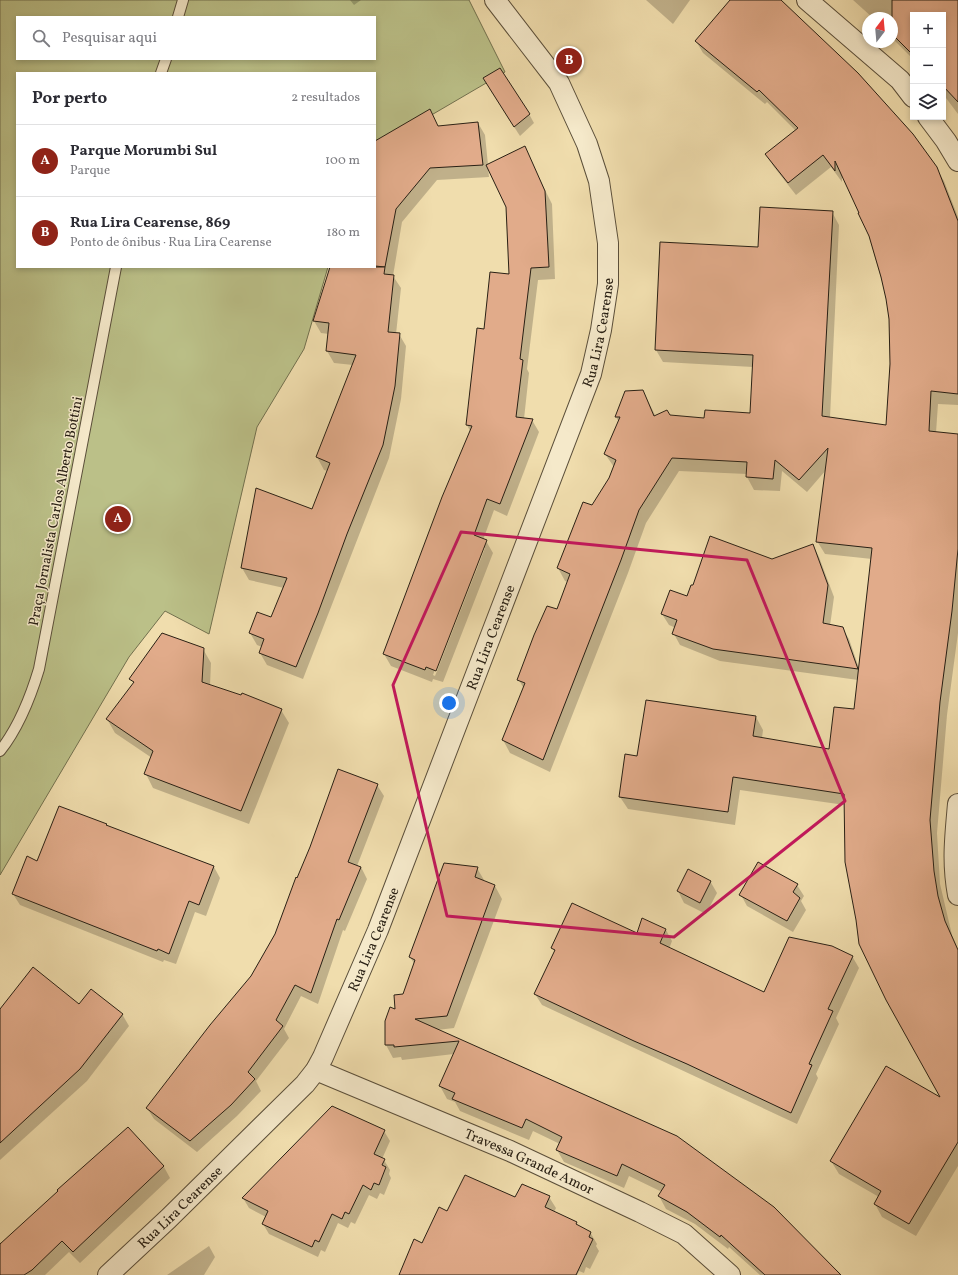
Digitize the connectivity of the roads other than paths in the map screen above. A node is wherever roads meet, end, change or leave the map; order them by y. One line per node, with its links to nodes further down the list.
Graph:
1 (183, 0): 4 (lane)
2 (495, 0): 14 (street, Rua Lira Cearense)
3 (807, 0): 7 (street)
4 (178, 16)
5 (166, 60): 6 (lane)
6 (161, 72)
7 (910, 93)
8 (930, 120): 9 (street)
9 (958, 161)
10 (116, 268): 11 (lane, Praça Jornalista Carlos Alberto Bottini)
11 (0, 752)
12 (958, 804): 13 (street)
13 (958, 896)
14 (316, 1070): 15 (street, Rua Lira Cearense); 16 (street, Travessa Grande Amor)
15 (108, 1275)
16 (730, 1275)

